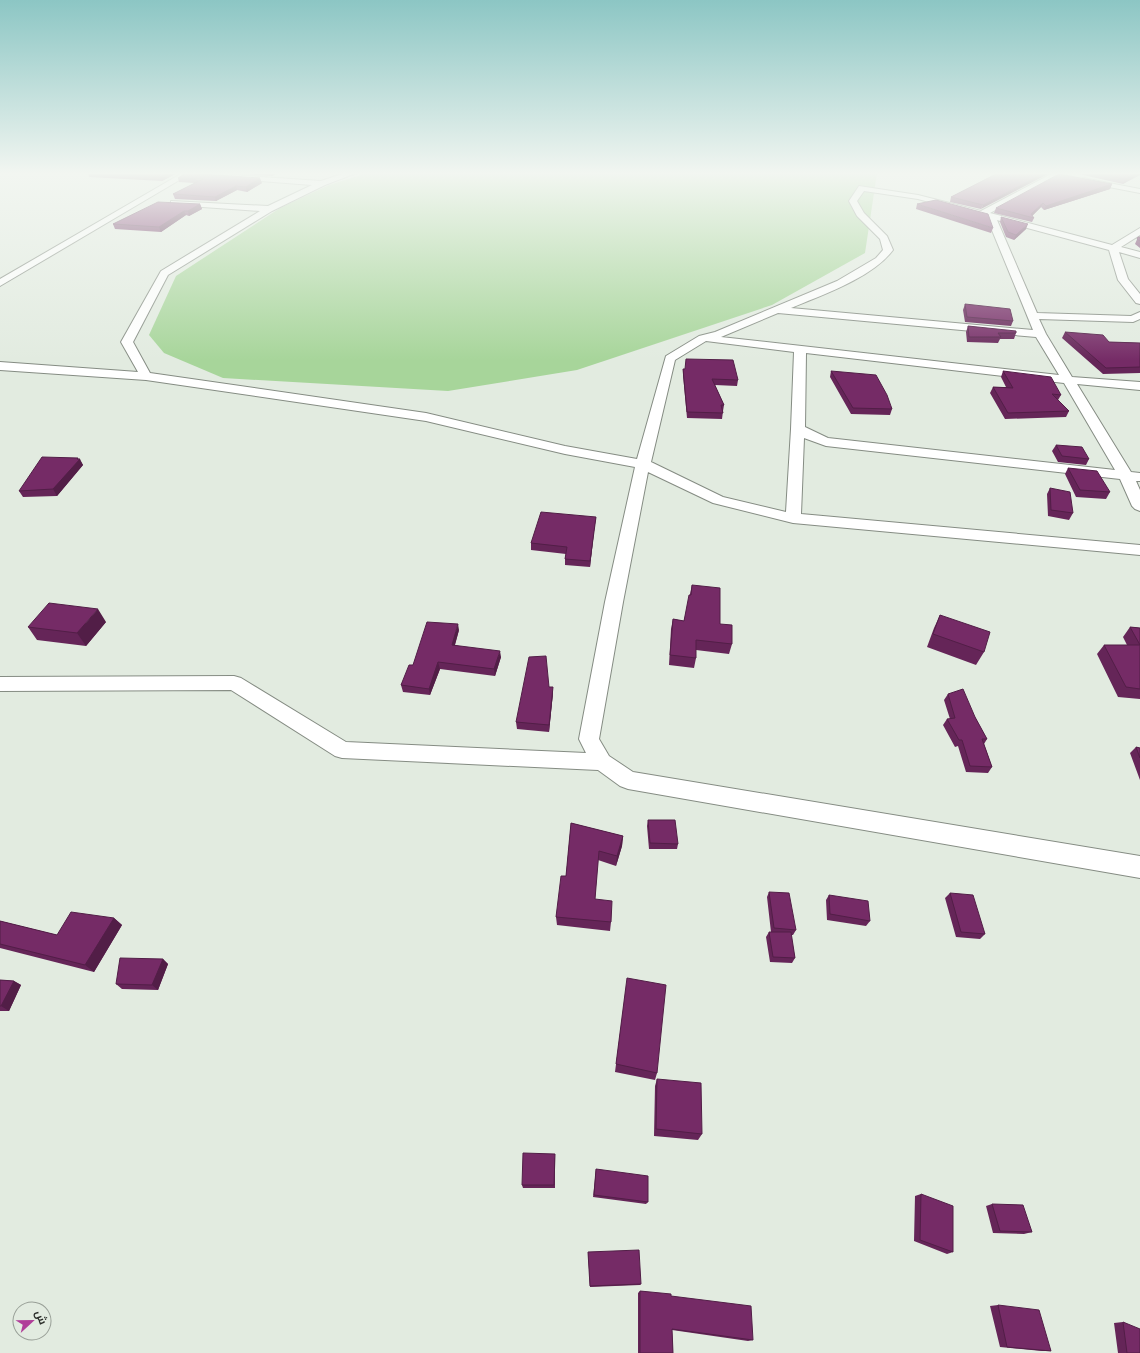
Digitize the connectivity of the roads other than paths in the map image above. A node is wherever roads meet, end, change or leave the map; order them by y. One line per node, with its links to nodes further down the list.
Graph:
1 (81, 235): 9 (street)
2 (226, 235): 18 (street)
3 (881, 235): 11 (street)
4 (996, 235): 13 (street)
5 (1064, 235): 7 (street)
6 (1133, 235): 7 (street)
7 (1113, 248): 8 (street); 10 (street)
8 (1140, 255)
9 (0, 283)
10 (1140, 301)
11 (777, 310): 14 (street); 15 (street)
12 (1140, 315): 13 (street)
13 (1034, 316): 14 (street)
14 (1040, 334): 19 (street)
15 (702, 338): 16 (street); 22 (street)
16 (800, 349): 19 (street); 21 (street)
17 (0, 366): 18 (street)
18 (146, 376): 22 (street)
19 (1068, 380): 20 (street); 23 (street)
20 (1140, 386)
21 (798, 429): 23 (street); 26 (street)
22 (643, 464): 26 (street); 29 (street)
23 (1126, 476): 24 (street); 25 (street)
24 (1140, 477)
25 (1140, 506)
26 (793, 518): 27 (street)
27 (1140, 550)
28 (0, 684): 29 (street)
29 (602, 762): 30 (street)
30 (1140, 867)

